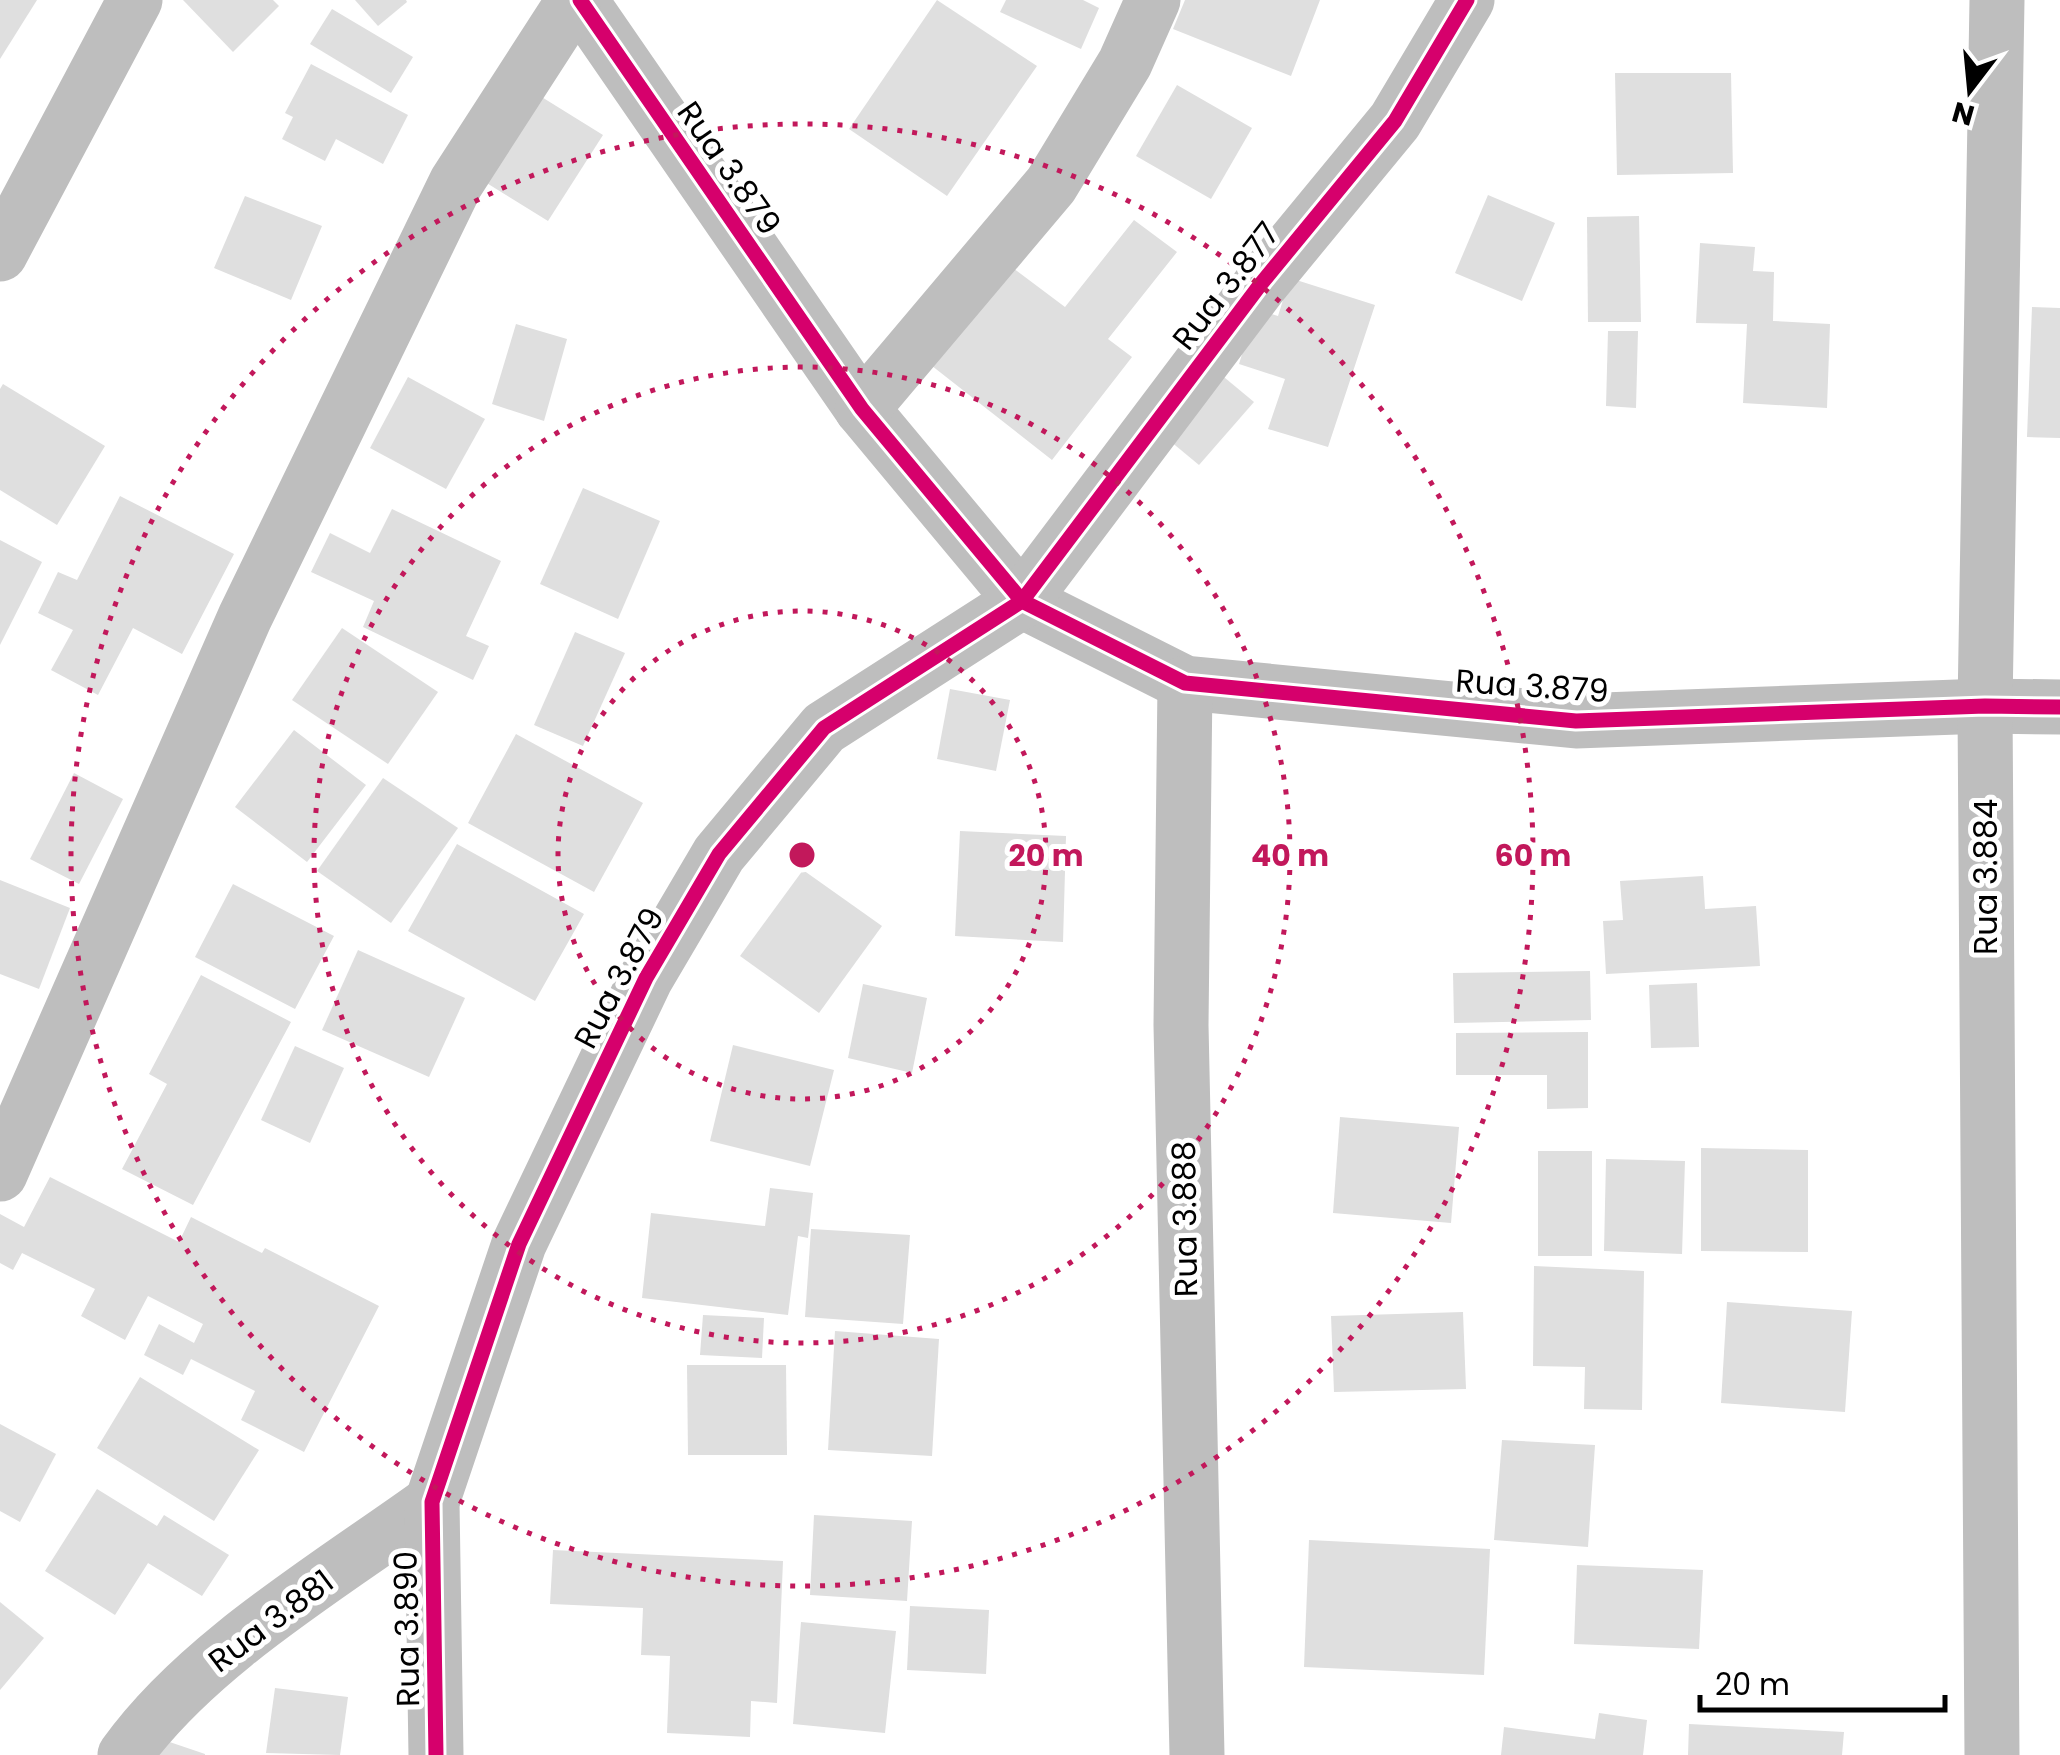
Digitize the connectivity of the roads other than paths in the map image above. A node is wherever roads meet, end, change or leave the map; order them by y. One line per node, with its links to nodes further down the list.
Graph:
1 (135, 0): 6 (street)
2 (577, 0): 7 (street, Rua 3.879); 12 (street)
3 (1153, 0): 7 (street)
4 (1467, 0): 8 (street, Rua 3.877)
5 (1997, 0): 10 (street, Rua 3.884)
6 (0, 254)
7 (862, 409): 8 (street, Rua 3.879)
8 (1022, 601): 9 (street, Rua 3.879); 13 (street, Rua 3.879)
9 (1185, 683): 10 (street, Rua 3.879); 16 (street, Rua 3.888)
10 (1985, 706): 11 (street, Rua 3.879); 17 (street, Rua 3.884)
11 (2060, 707)
12 (0, 1174)
13 (432, 1502): 14 (street, Rua 3.881); 15 (street, Rua 3.890)
14 (125, 1755)
15 (436, 1755)
16 (1197, 1755)
17 (1992, 1755)

